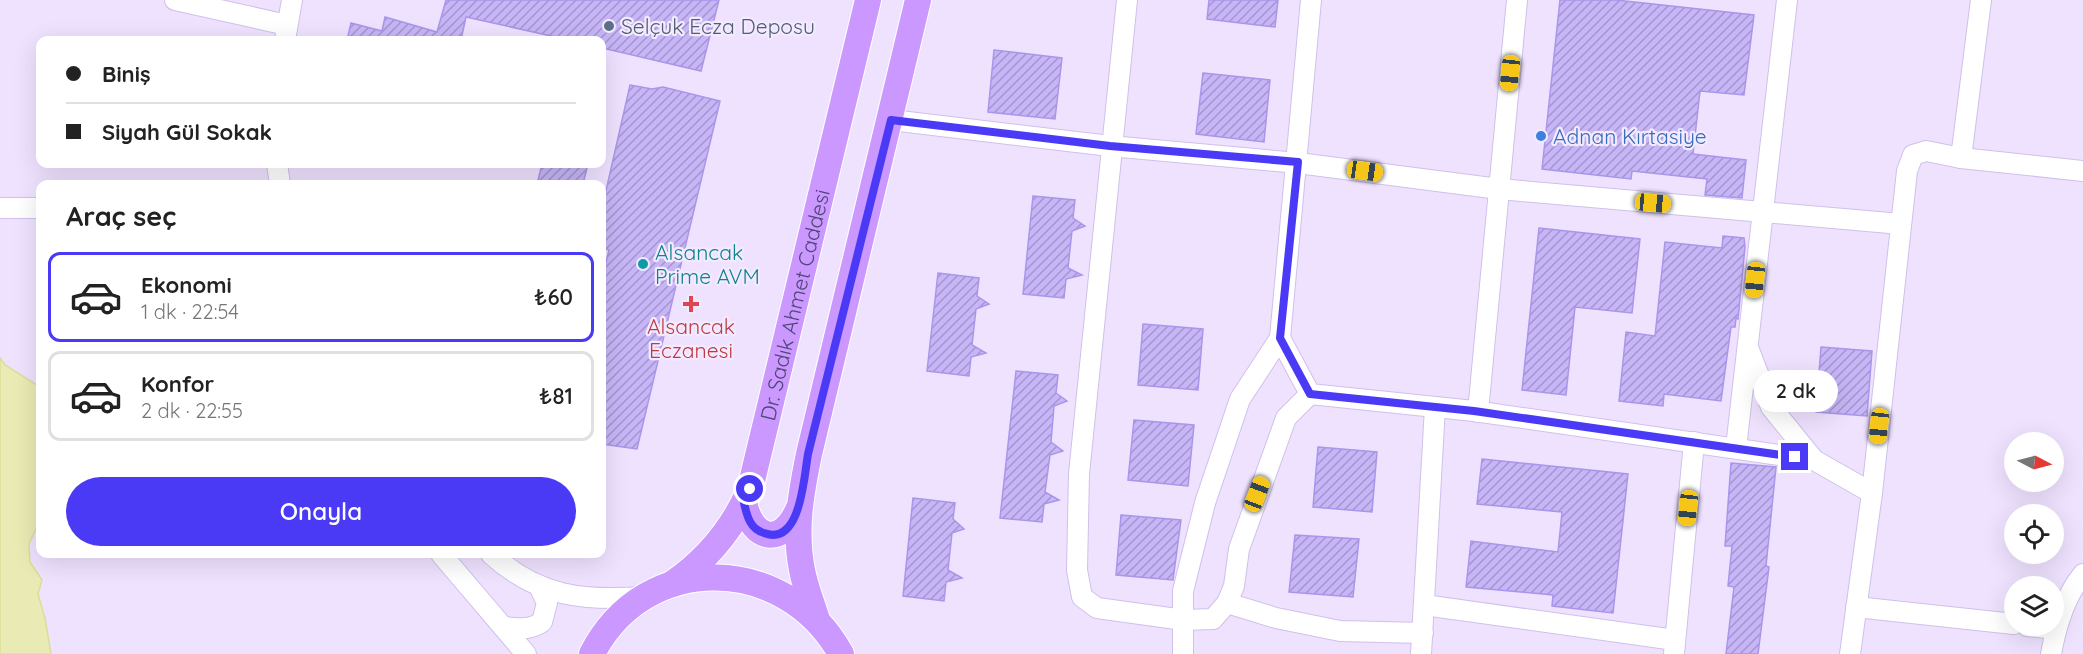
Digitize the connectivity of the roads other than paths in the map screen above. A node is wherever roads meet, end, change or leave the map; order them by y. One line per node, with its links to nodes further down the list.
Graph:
1 (175, 0): 10 (street)
2 (292, 0): 10 (street)
3 (868, 0): 30 (main road, Dr. Sadık Ahmet Caddesi)
4 (918, 0): 11 (main road)
5 (1127, 0): 12 (street)
6 (1311, 0): 14 (street)
7 (1517, 0): 16 (street)
8 (1787, 0): 19 (street)
9 (1981, 0): 13 (street)
10 (286, 33)
11 (891, 120): 12 (street); 31 (main road)
12 (1110, 146): 14 (street); 43 (street)
13 (1961, 158): 15 (street); 20 (street)
14 (1298, 162): 16 (street); 21 (street)
15 (2083, 171)
16 (1499, 189): 19 (street); 25 (street)
17 (0, 208): 18 (street)
18 (36, 208)
19 (1763, 213): 20 (street); 22 (street)
20 (1901, 224): 29 (street)
21 (1280, 338): 23 (street); 43 (street)
22 (1748, 348): 27 (street); 28 (street)
23 (1310, 394): 24 (street); 38 (street)
24 (1436, 407): 25 (street); 39 (street)
25 (1478, 412): 26 (street)
26 (1694, 442): 27 (street); 48 (street)
27 (1736, 448): 28 (street)
28 (1814, 460): 29 (street)
29 (1872, 493): 40 (street)
30 (744, 503): 31 (main road); 35 (main road, Dr. Sadık Ahmet Caddesi)
31 (798, 510): 42 (main road)
32 (444, 558): 45 (street)
33 (496, 558): 36 (street)
34 (2083, 574): 41 (street)
35 (672, 584): 37 (main road); 42 (main road)
36 (539, 586): 37 (street); 45 (street)
37 (644, 597): 50 (main road)
38 (1227, 603): 43 (street); 46 (street)
39 (1424, 605): 46 (street); 48 (street)
40 (1856, 607): 44 (street); 54 (street)
41 (2064, 609)
42 (817, 620): 51 (main road)
43 (1185, 620): 52 (street)
44 (2004, 623)
45 (503, 627): 49 (street)
46 (1423, 633): 53 (street)
47 (2055, 636): 55 (street)
48 (1674, 647)
49 (526, 654)
50 (592, 654)
51 (841, 654)
52 (1183, 654)
53 (1421, 654)
54 (1850, 654)
55 (2051, 654)

